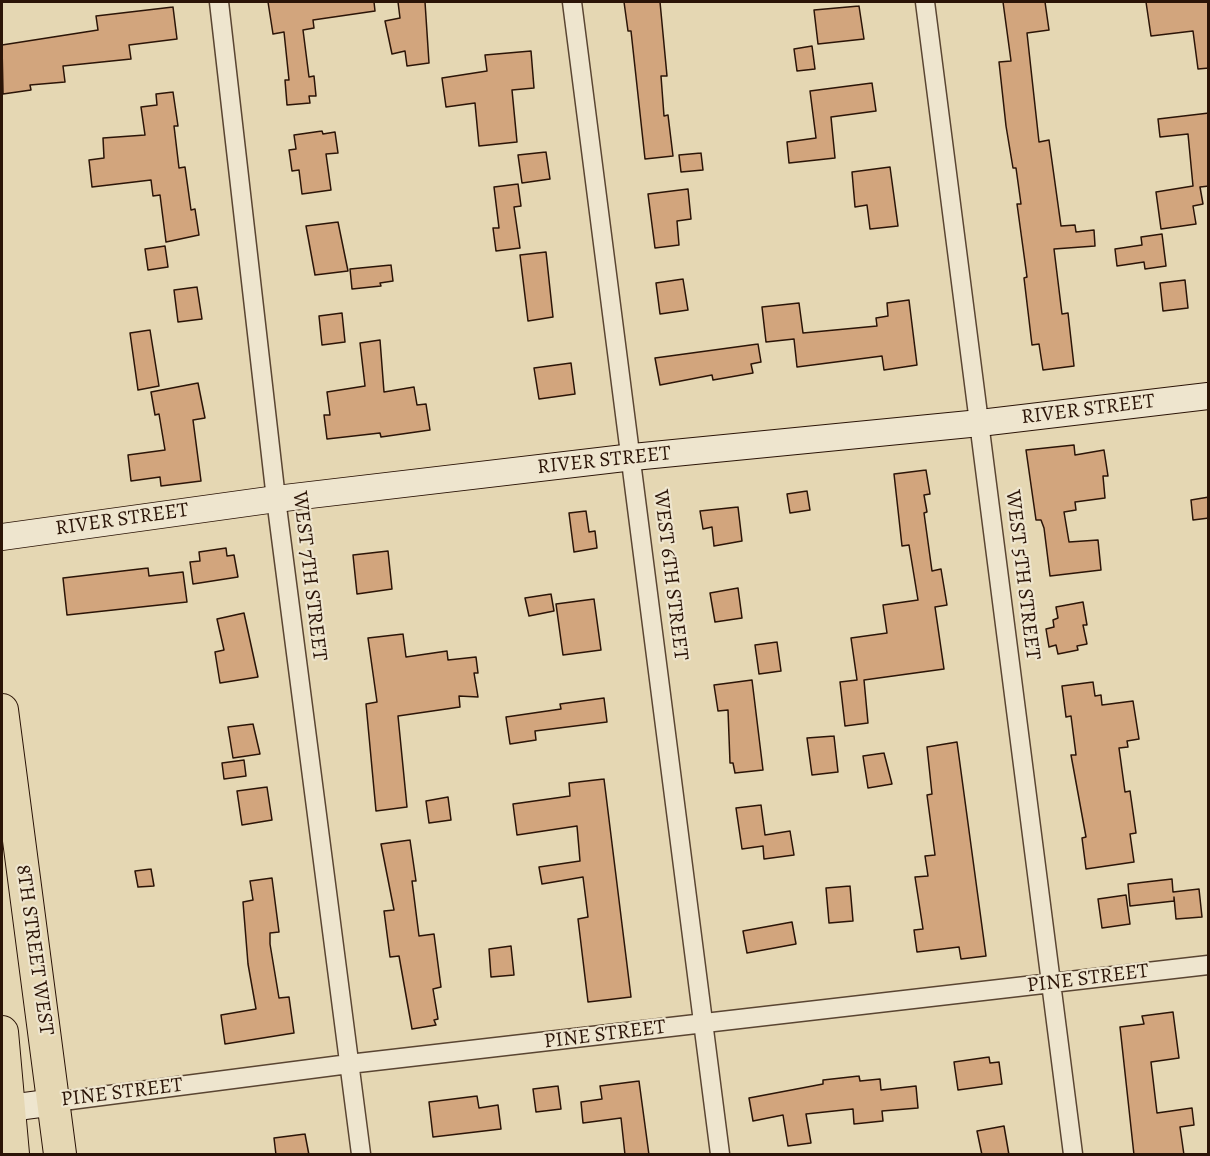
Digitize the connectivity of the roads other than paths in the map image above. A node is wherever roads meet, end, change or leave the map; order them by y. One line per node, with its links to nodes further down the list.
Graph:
1 (219, 2): 7 (street, WEST 7TH STREET)
2 (572, 2): 6 (street, WEST 6TH STREET)
3 (926, 2): 5 (street, WEST 5TH STREET)
4 (1209, 396): 5 (street, RIVER STREET)
5 (980, 423): 6 (street, RIVER STREET); 11 (street, WEST 5TH STREET)
6 (633, 457): 7 (street, RIVER STREET); 12 (street, WEST 6TH STREET)
7 (276, 499): 8 (street, RIVER STREET); 14 (street, WEST 7TH STREET)
8 (2, 537)
9 (2, 710): 15 (highway, 8TH STREET WEST)
10 (1209, 965): 11 (street, PINE STREET)
11 (1051, 984): 12 (street, PINE STREET); 21 (street, WEST 5TH STREET)
12 (704, 1023): 14 (street, PINE STREET); 20 (street, WEST 6TH STREET)
13 (2, 1032): 16 (highway, 8TH STREET WEST)
14 (349, 1065): 15 (street, PINE STREET); 19 (street, WEST 7TH STREET)
15 (55, 1102): 16 (street, PINE STREET); 18 (highway, 8TH STREET WEST)
16 (6, 1108): 17 (highway, 8TH STREET WEST)
17 (13, 1155)
18 (60, 1155)
19 (361, 1155)
20 (720, 1155)
21 (1072, 1155)

